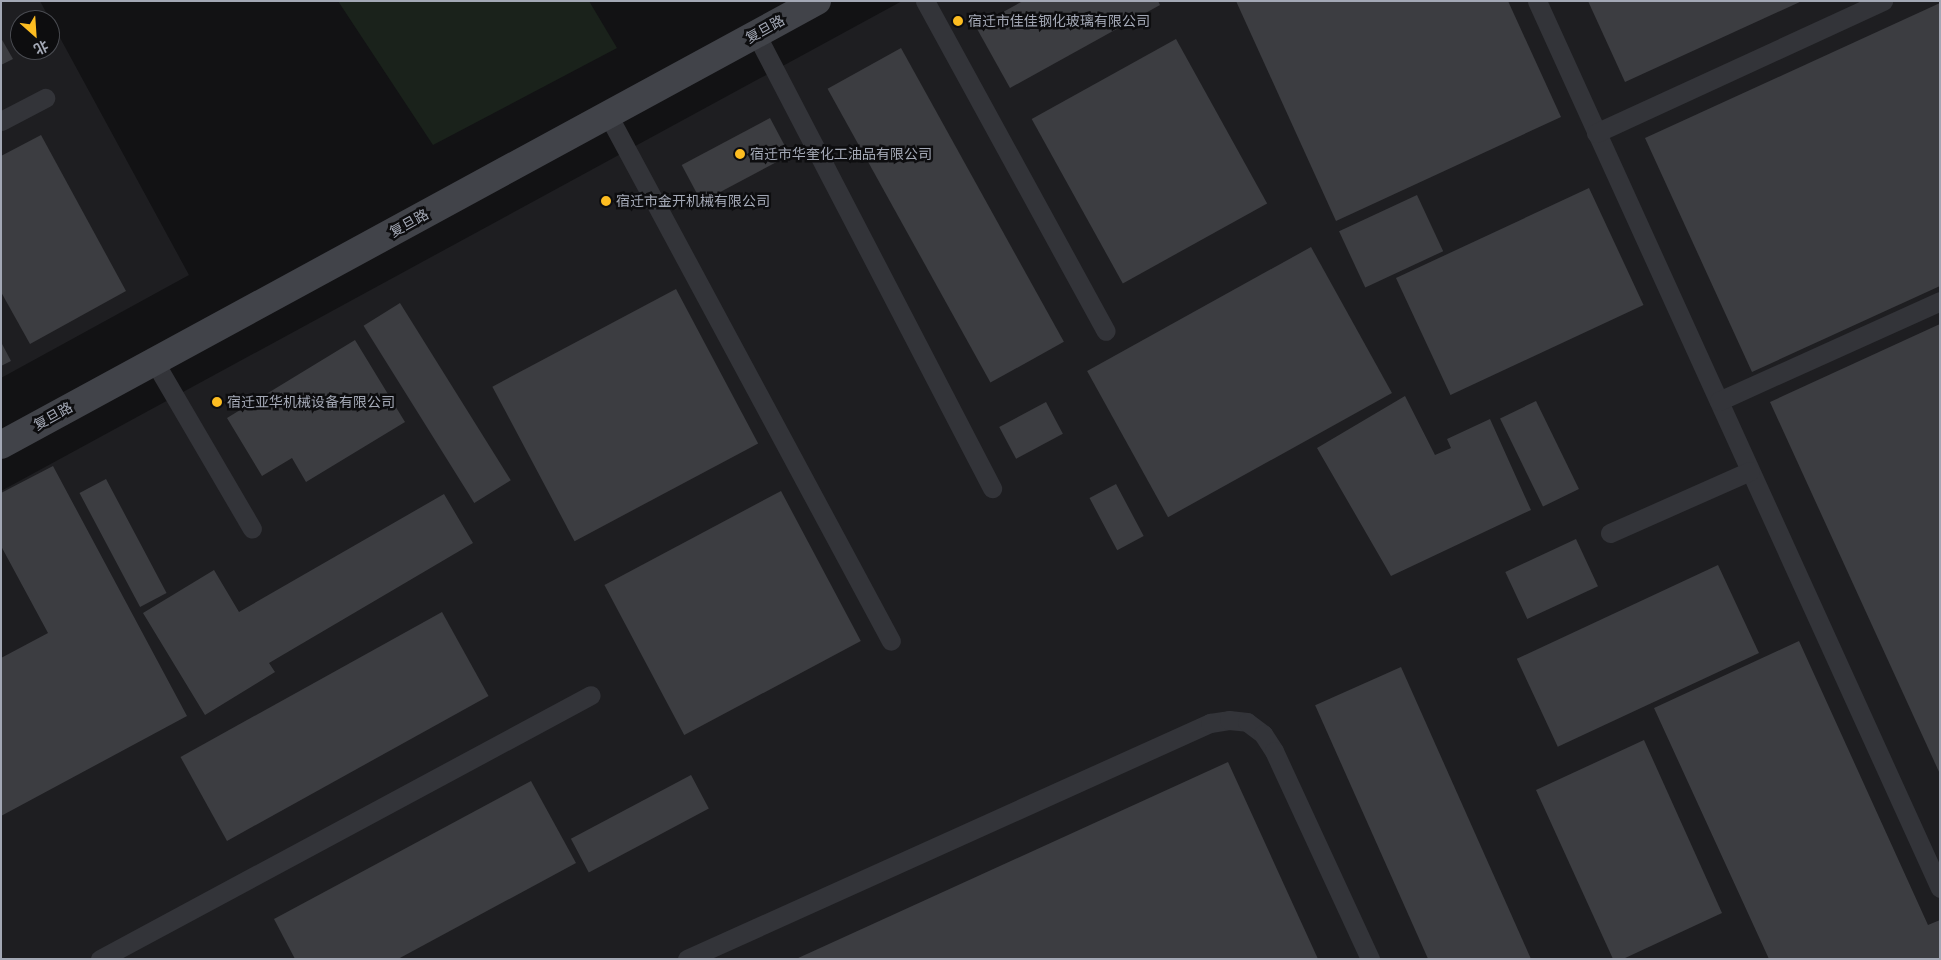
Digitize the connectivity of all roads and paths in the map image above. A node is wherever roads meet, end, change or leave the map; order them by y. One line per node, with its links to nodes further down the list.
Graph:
1 (816, 1): 5 (street, 复旦路)
2 (925, 1): 11 (lane)
3 (1537, 1): 9 (lane)
4 (1883, 1): 9 (lane)
5 (756, 34): 7 (street, 复旦路); 16 (lane)
6 (45, 98): 8 (lane)
7 (608, 115): 12 (street, 复旦路); 19 (lane)
8 (1, 121)
9 (1596, 133): 13 (lane)
10 (1940, 301): 13 (lane)
11 (1106, 331)
12 (154, 361): 14 (street, 复旦路); 17 (lane)
13 (1718, 400): 15 (lane)
14 (1, 445)
15 (1750, 471): 18 (lane); 21 (lane)
16 (992, 488)
17 (252, 529)
18 (1610, 533)
19 (891, 641)
20 (591, 695): 22 (lane)
21 (1940, 888)
22 (100, 959)
23 (687, 959): 24 (lane)
24 (1370, 959)

